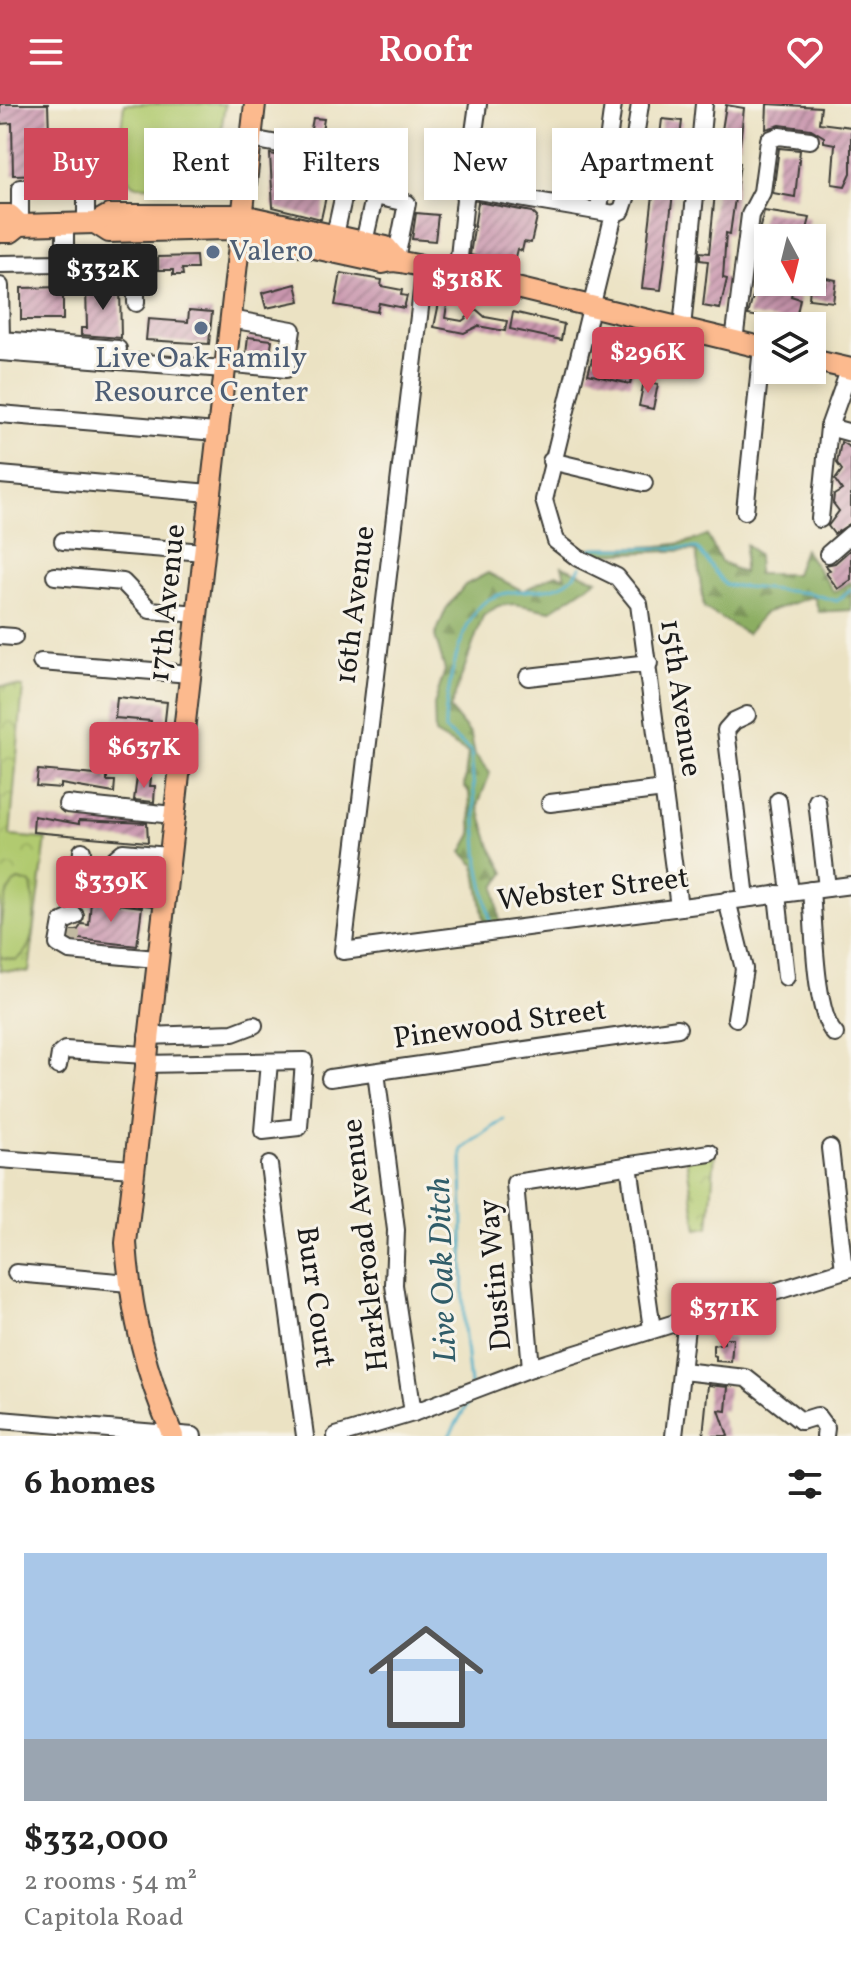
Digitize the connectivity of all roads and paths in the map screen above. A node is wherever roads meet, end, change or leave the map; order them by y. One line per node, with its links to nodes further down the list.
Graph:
1 (255, 104): 6 (main road, 17th Avenue)
2 (478, 104): 7 (street)
3 (613, 104): 17 (street)
4 (640, 104): 17 (street)
5 (704, 104): 36 (street)
6 (252, 128)
7 (475, 128)
8 (810, 140): 37 (street)
9 (24, 188): 22 (street)
10 (88, 200): 20 (street)
11 (244, 200): 21 (main road, 17th Avenue)
12 (343, 200): 24 (street)
13 (374, 200): 25 (street)
14 (393, 200): 26 (street)
15 (465, 200): 30 (street)
16 (533, 200): 17 (street)
17 (607, 212): 34 (street, 15th Avenue)
18 (0, 215): 22 (main road)
19 (65, 224): 20 (main road); 22 (main road); 27 (street)
20 (91, 224): 21 (main road)
21 (241, 224): 24 (main road); 26 (main road); 35 (main road, 17th Avenue)
22 (20, 225): 23 (main road)
23 (0, 232)
24 (335, 235): 25 (main road)
25 (364, 242): 26 (main road)
26 (396, 259): 29 (main road)
27 (65, 263): 28 (street); 33 (street)
28 (0, 264)
29 (425, 266): 30 (main road); 32 (main road); 83 (street, 16th Avenue)
30 (458, 267): 32 (main road)
31 (0, 286): 39 (street)
32 (508, 286): 34 (main road)
33 (136, 303)
34 (591, 306): 36 (main road); 49 (street, 15th Avenue)
35 (230, 319): 42 (main road, 17th Avenue); 42 (street)
36 (682, 328): 37 (main road)
37 (734, 341): 38 (main road)
38 (754, 346)
39 (118, 349)
40 (0, 352): 42 (street)
41 (826, 363): 43 (main road)
42 (224, 366): 47 (main road, 17th Avenue)
43 (851, 369): 46 (street)
44 (761, 384): 53 (street)
45 (0, 414): 47 (street)
46 (829, 427): 48 (street); 54 (street)
47 (216, 432): 52 (main road, 17th Avenue)
48 (851, 433)
49 (551, 461): 51 (street); 62 (street, 15th Avenue)
50 (0, 475): 52 (street)
51 (644, 483)
52 (210, 493): 57 (main road, 17th Avenue)
53 (745, 511)
54 (820, 519)
55 (851, 534): 58 (street)
56 (63, 541): 57 (street)
57 (204, 552): 60 (main road, 17th Avenue)
58 (828, 554)
59 (55, 576): 60 (street)
60 (198, 614): 63 (main road, 17th Avenue)
61 (41, 662): 63 (street)
62 (649, 663): 64 (street); 66 (street, 15th Avenue)
63 (190, 674): 71 (main road, 17th Avenue)
64 (528, 677)
65 (747, 715): 80 (street)
66 (664, 789): 69 (street); 82 (street, 15th Avenue)
67 (778, 801): 78 (street)
68 (817, 801): 77 (street)
69 (550, 803)
70 (67, 804): 71 (street)
71 (173, 815): 73 (main road, 17th Avenue)
72 (82, 851): 76 (street)
73 (168, 856): 74 (street); 79 (main road, 17th Avenue)
74 (108, 879)
75 (851, 885): 77 (street, Webster Street)
76 (79, 889): 79 (street); 84 (street)
77 (819, 889): 78 (street, Webster Street); 89 (street)
78 (784, 893): 80 (street, Webster Street); 85 (street)
79 (163, 898): 84 (main road, 17th Avenue)
80 (746, 898): 81 (street, Webster Street)
81 (727, 900): 82 (street, Webster Street); 86 (street)
82 (679, 907): 83 (street, Webster Street)
83 (343, 951)
84 (156, 959): 90 (main road, 17th Avenue)
85 (786, 977)
86 (736, 1018)
87 (254, 1025): 90 (street)
88 (678, 1028): 93 (street, Pinewood Street)
89 (835, 1034)
90 (145, 1052): 91 (street); 92 (street); 100 (main road, 17th Avenue)
91 (269, 1062): 91 (street)
92 (58, 1066)
93 (376, 1072): 94 (street, Pinewood Street); 108 (street, Harkleroad Avenue)
94 (330, 1078)
95 (830, 1148): 101 (street)
96 (710, 1153): 99 (street, Dustin Way)
97 (0, 1159): 100 (street)
98 (269, 1165): 115 (street, Burr Court)
99 (629, 1165): 105 (street); 106 (street, Dustin Way)
100 (132, 1169): 103 (main road, 17th Avenue)
101 (847, 1269): 104 (street)
102 (16, 1273): 103 (street)
103 (129, 1283): 113 (main road, 17th Avenue)
104 (687, 1318): 105 (street); 107 (street)
105 (652, 1329): 106 (street)
106 (531, 1368): 108 (street)
107 (682, 1371): 110 (street); 118 (street)
108 (407, 1415): 112 (street); 117 (street)
109 (0, 1420): 111 (street)
110 (801, 1429): 119 (street)
111 (110, 1433): 113 (street)
112 (356, 1434): 116 (street)
113 (172, 1435): 114 (street)
114 (193, 1436)
115 (305, 1436)
116 (336, 1436)
117 (395, 1436)
118 (674, 1436)
119 (825, 1436)

